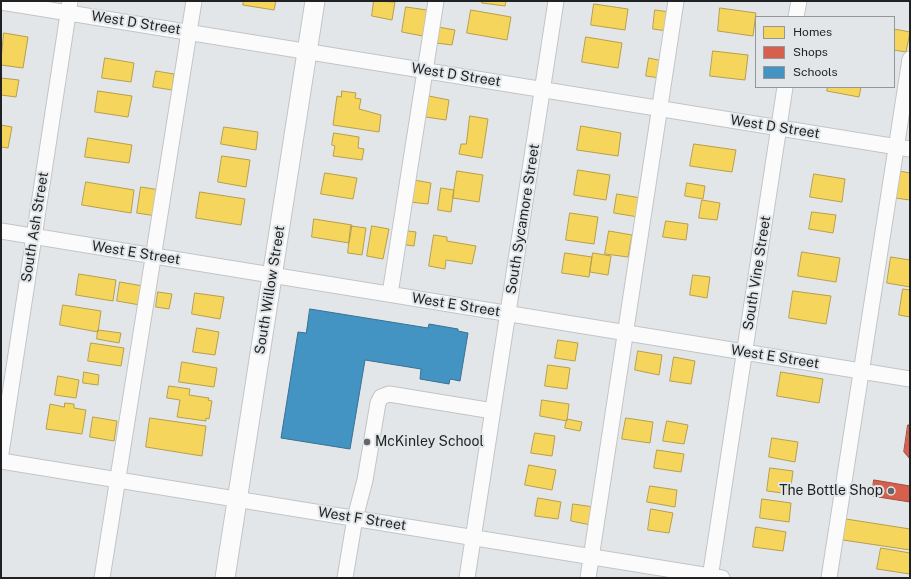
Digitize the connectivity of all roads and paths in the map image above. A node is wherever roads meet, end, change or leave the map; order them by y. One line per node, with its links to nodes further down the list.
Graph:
1 (194, 1): 10 (street)
2 (315, 1): 11 (main road, South Willow Street)
3 (436, 1): 13 (street)
4 (556, 1): 15 (street, South Sycamore Street)
5 (676, 1): 16 (street)
6 (798, 1): 9 (street)
7 (1, 2): 8 (street, West D Street)
8 (69, 7): 10 (street, West D Street); 20 (street, South Ash Street)
9 (796, 16)
10 (189, 32): 11 (street, West D Street); 21 (street)
11 (308, 51): 13 (street, West D Street); 22 (main road, South Willow Street)
12 (910, 59): 18 (street)
13 (425, 70): 15 (street, West D Street); 23 (street)
14 (785, 88): 17 (street, South Vine Street)
15 (543, 89): 16 (street, West D Street); 24 (street, South Sycamore Street)
16 (660, 108): 17 (street, West D Street); 25 (street)
17 (779, 127): 18 (street, West D Street); 26 (street, South Vine Street)
18 (903, 148): 27 (street)
19 (1, 231): 20 (street, West E Street)
20 (34, 237): 21 (street, West E Street); 30 (street, South Ash Street)
21 (153, 256): 22 (street, West E Street); 32 (street)
22 (272, 275): 23 (street, West E Street); 33 (main road, South Willow Street)
23 (390, 294): 24 (street, West E Street)
24 (509, 313): 25 (street, West E Street); 29 (street, South Sycamore Street)
25 (626, 332): 26 (street, West E Street); 36 (street)
26 (745, 352): 27 (street, West E Street); 37 (street, South Vine Street)
27 (861, 371): 28 (street, West E Street); 43 (street)
28 (910, 379)
29 (493, 411): 34 (street); 35 (street, South Sycamore Street)
30 (1, 453)
31 (1, 461): 32 (street, West F Street)
32 (118, 480): 33 (street, West F Street); 38 (street)
33 (237, 499): 34 (street, West F Street); 39 (main road, South Willow Street)
34 (355, 518): 35 (street, West F Street); 40 (street)
35 (473, 537): 36 (street, West F Street); 41 (street, South Sycamore Street)
36 (591, 556): 37 (street, West F Street); 42 (street)
37 (714, 577)
38 (102, 578)
39 (225, 578)
40 (345, 578)
41 (467, 578)
42 (588, 578)
43 (829, 578)

